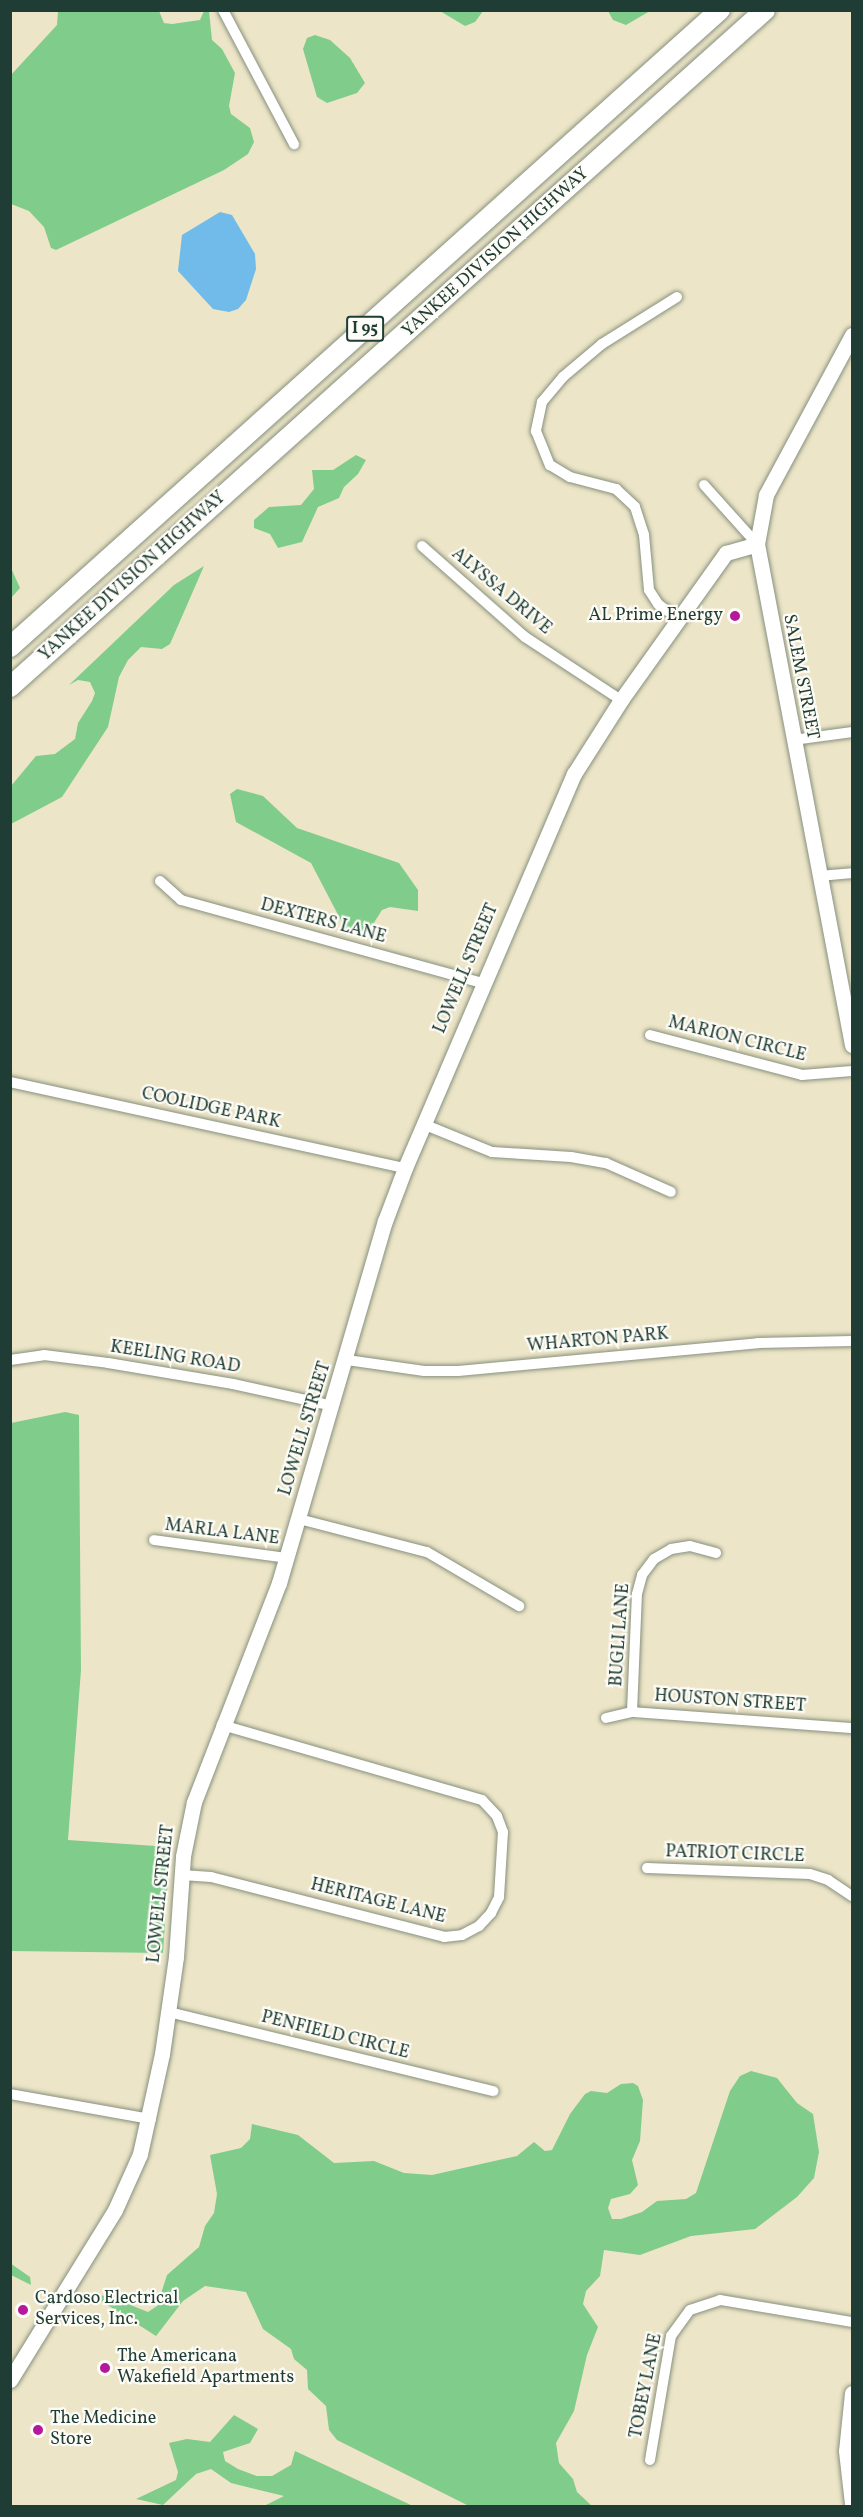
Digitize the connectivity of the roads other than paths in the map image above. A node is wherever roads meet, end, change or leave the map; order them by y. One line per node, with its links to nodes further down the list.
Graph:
1 (223, 10): 4 (street)
2 (720, 10): 11 (highway, YANKEE DIVISION HIGHWAY / I 95)
3 (765, 10): 12 (highway, YANKEE DIVISION HIGHWAY / I 95)
4 (294, 144)
5 (677, 297): 10 (street)
6 (852, 334): 8 (main road, SALEM STREET)
7 (704, 485): 8 (street)
8 (757, 544): 10 (main road, LOWELL STREET); 15 (main road, SALEM STREET)
9 (422, 546): 13 (street, ALYSSA DRIVE)
10 (679, 619): 13 (main road, LOWELL STREET)
11 (10, 647)
12 (10, 687)
13 (621, 700): 19 (main road, LOWELL STREET)
14 (852, 732): 15 (street)
15 (793, 740): 17 (main road, SALEM STREET)
16 (852, 873): 17 (street)
17 (819, 876): 21 (main road, SALEM STREET)
18 (160, 881): 19 (street, DEXTERS LANE)
19 (483, 983): 24 (main road, LOWELL STREET)
20 (650, 1035): 22 (street, MARION CIRCLE)
21 (852, 1036)
22 (852, 1071)
23 (10, 1082): 25 (street, COOLIDGE PARK)
24 (423, 1124): 25 (main road, LOWELL STREET); 26 (street)
25 (405, 1168): 29 (main road, LOWELL STREET)
26 (671, 1192)
27 (852, 1341): 29 (street, WHARTON PARK)
28 (10, 1360): 30 (street, KEELING ROAD)
29 (347, 1360): 30 (main road, LOWELL STREET)
30 (333, 1406): 31 (main road, LOWELL STREET)
31 (299, 1519): 34 (main road, LOWELL STREET); 35 (street)
32 (154, 1540): 34 (street, MARLA LANE)
33 (716, 1553): 36 (street, BUGLI LANE)
34 (287, 1558): 38 (main road, LOWELL STREET)
35 (519, 1606)
36 (632, 1712): 37 (street, HOUSTON STREET); 39 (street, HOUSTON STREET)
37 (606, 1718)
38 (222, 1725): 41 (main road, LOWELL STREET); 41 (street, HERITAGE LANE)
39 (852, 1728)
40 (647, 1868): 42 (street, PATRIOT CIRCLE)
41 (182, 1875): 43 (main road, LOWELL STREET)
42 (852, 1896)
43 (169, 2012): 44 (street, PENFIELD CIRCLE); 46 (main road, LOWELL STREET)
44 (494, 2091)
45 (10, 2094): 46 (street)
46 (151, 2119): 48 (main road, LOWELL STREET)
47 (852, 2322): 50 (street, TOBEY LANE)
48 (10, 2380)
49 (852, 2393): 51 (main road)
50 (650, 2460)
51 (852, 2504)

